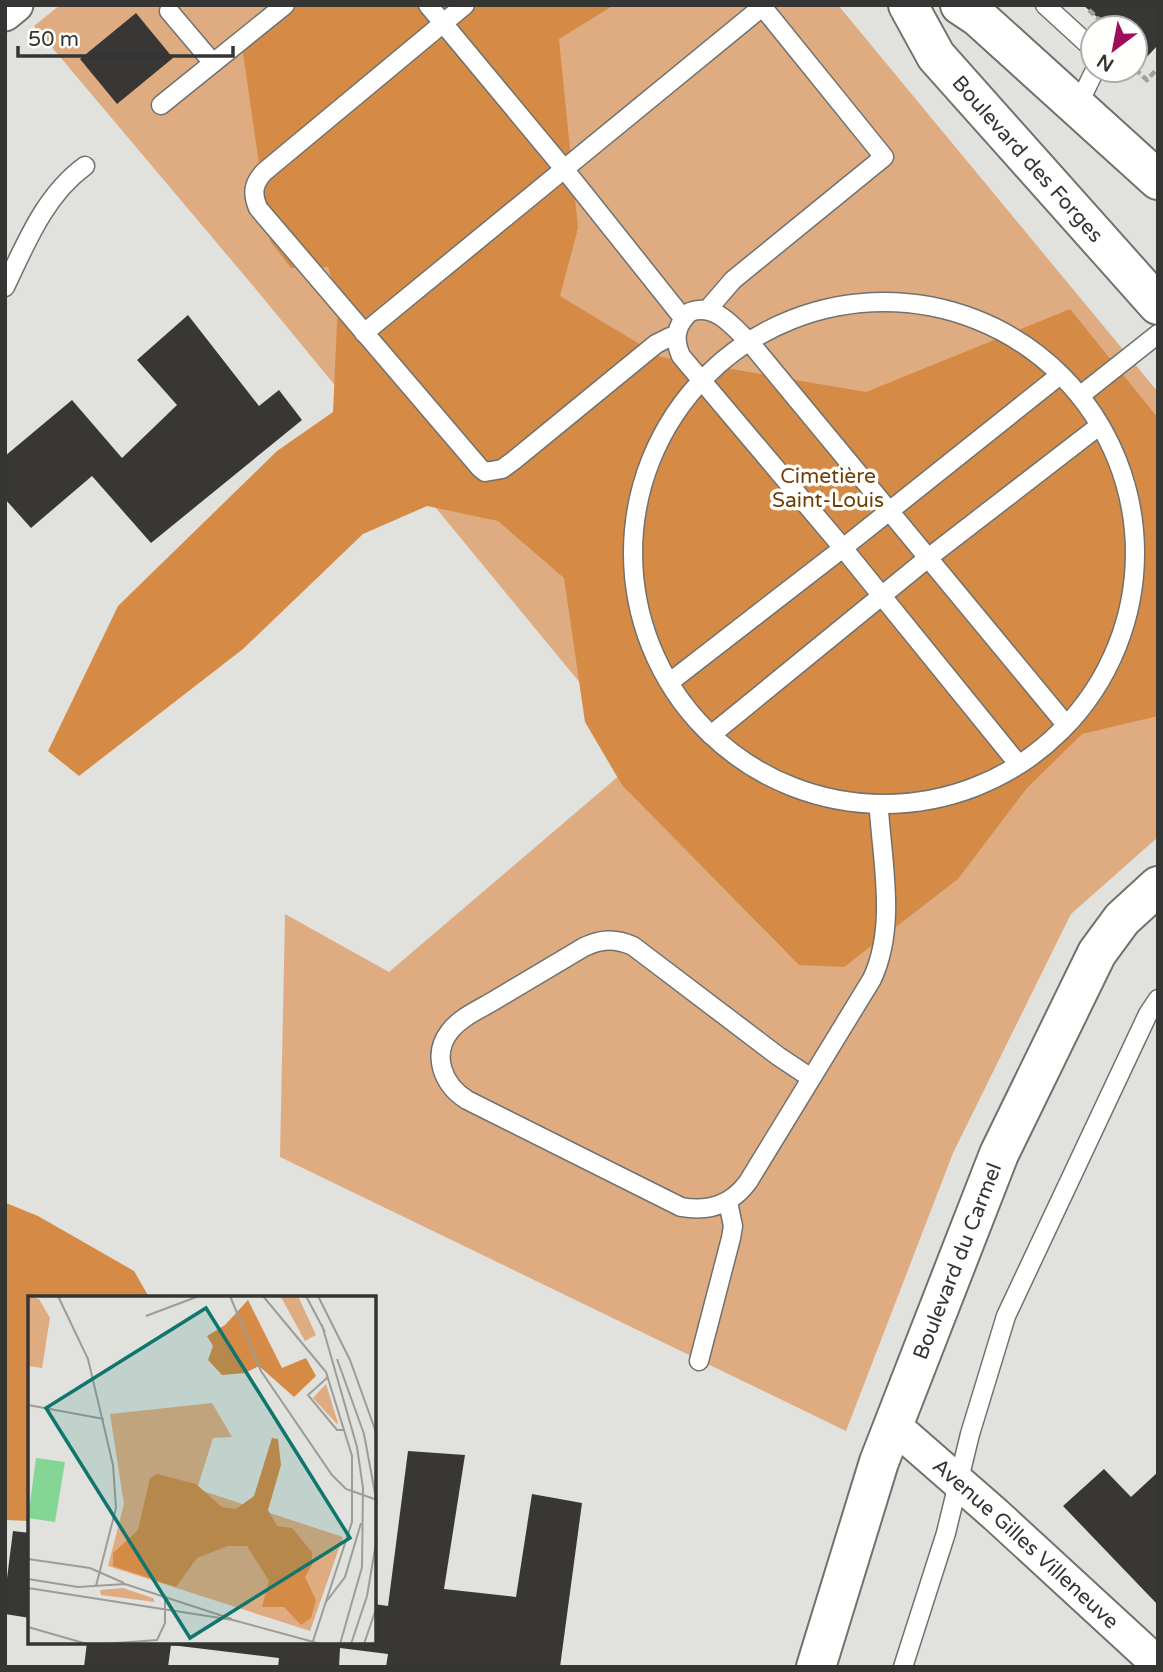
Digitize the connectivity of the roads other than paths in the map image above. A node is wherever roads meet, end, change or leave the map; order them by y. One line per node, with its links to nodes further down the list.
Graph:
1 (16, 5): 10 (street)
2 (285, 5): 13 (lane)
3 (428, 5): 11 (lane)
4 (465, 5): 11 (lane)
5 (960, 5): 16 (street)
6 (1045, 5): 12 (lane)
7 (762, 6): 18 (lane); 21 (lane)
8 (909, 6): 22 (street, Boulevard des Forges)
9 (169, 11): 13 (lane)
10 (5, 14)
11 (443, 24): 18 (lane); 24 (lane)
12 (1079, 36)
13 (213, 63): 15 (lane)
14 (1088, 84): 16 (lane)
15 (161, 104)
16 (1077, 107): 19 (street)
17 (85, 166): 20 (lane)
18 (565, 170): 23 (lane); 24 (lane)
19 (1158, 180)
20 (5, 287)
21 (708, 309): 23 (lane); 26 (lane)
22 (1157, 309): 29 (lane)
23 (683, 318): 25 (lane)
24 (364, 333): 25 (lane)
25 (676, 337): 28 (lane)
26 (752, 345): 27 (lane); 28 (lane); 31 (lane)
27 (1060, 374): 29 (lane); 31 (lane)
28 (704, 384): 32 (lane); 35 (lane)
29 (1082, 395): 30 (lane)
30 (1099, 426): 33 (lane); 36 (lane)
31 (888, 512): 32 (lane); 33 (lane)
32 (843, 548): 34 (lane); 35 (lane)
33 (928, 558): 34 (lane); 36 (lane)
34 (881, 596): 37 (lane); 38 (lane)
35 (670, 682): 37 (lane)
36 (1063, 721): 38 (lane)
37 (711, 735): 39 (lane)
38 (1016, 760): 39 (lane)
39 (879, 811): 42 (lane)
40 (1158, 886): 45 (street, Boulevard du Carmel)
41 (1158, 999): 46 (lane)
42 (811, 1078): 43 (lane); 43 (lane)
43 (728, 1202): 44 (lane)
44 (699, 1361)
45 (893, 1425): 46 (street, Avenue Gilles Villeneuve); 48 (street, Boulevard du Carmel)
46 (960, 1482): 47 (street, Avenue Gilles Villeneuve); 49 (lane)
47 (1158, 1664)
48 (816, 1667)
49 (904, 1667)

